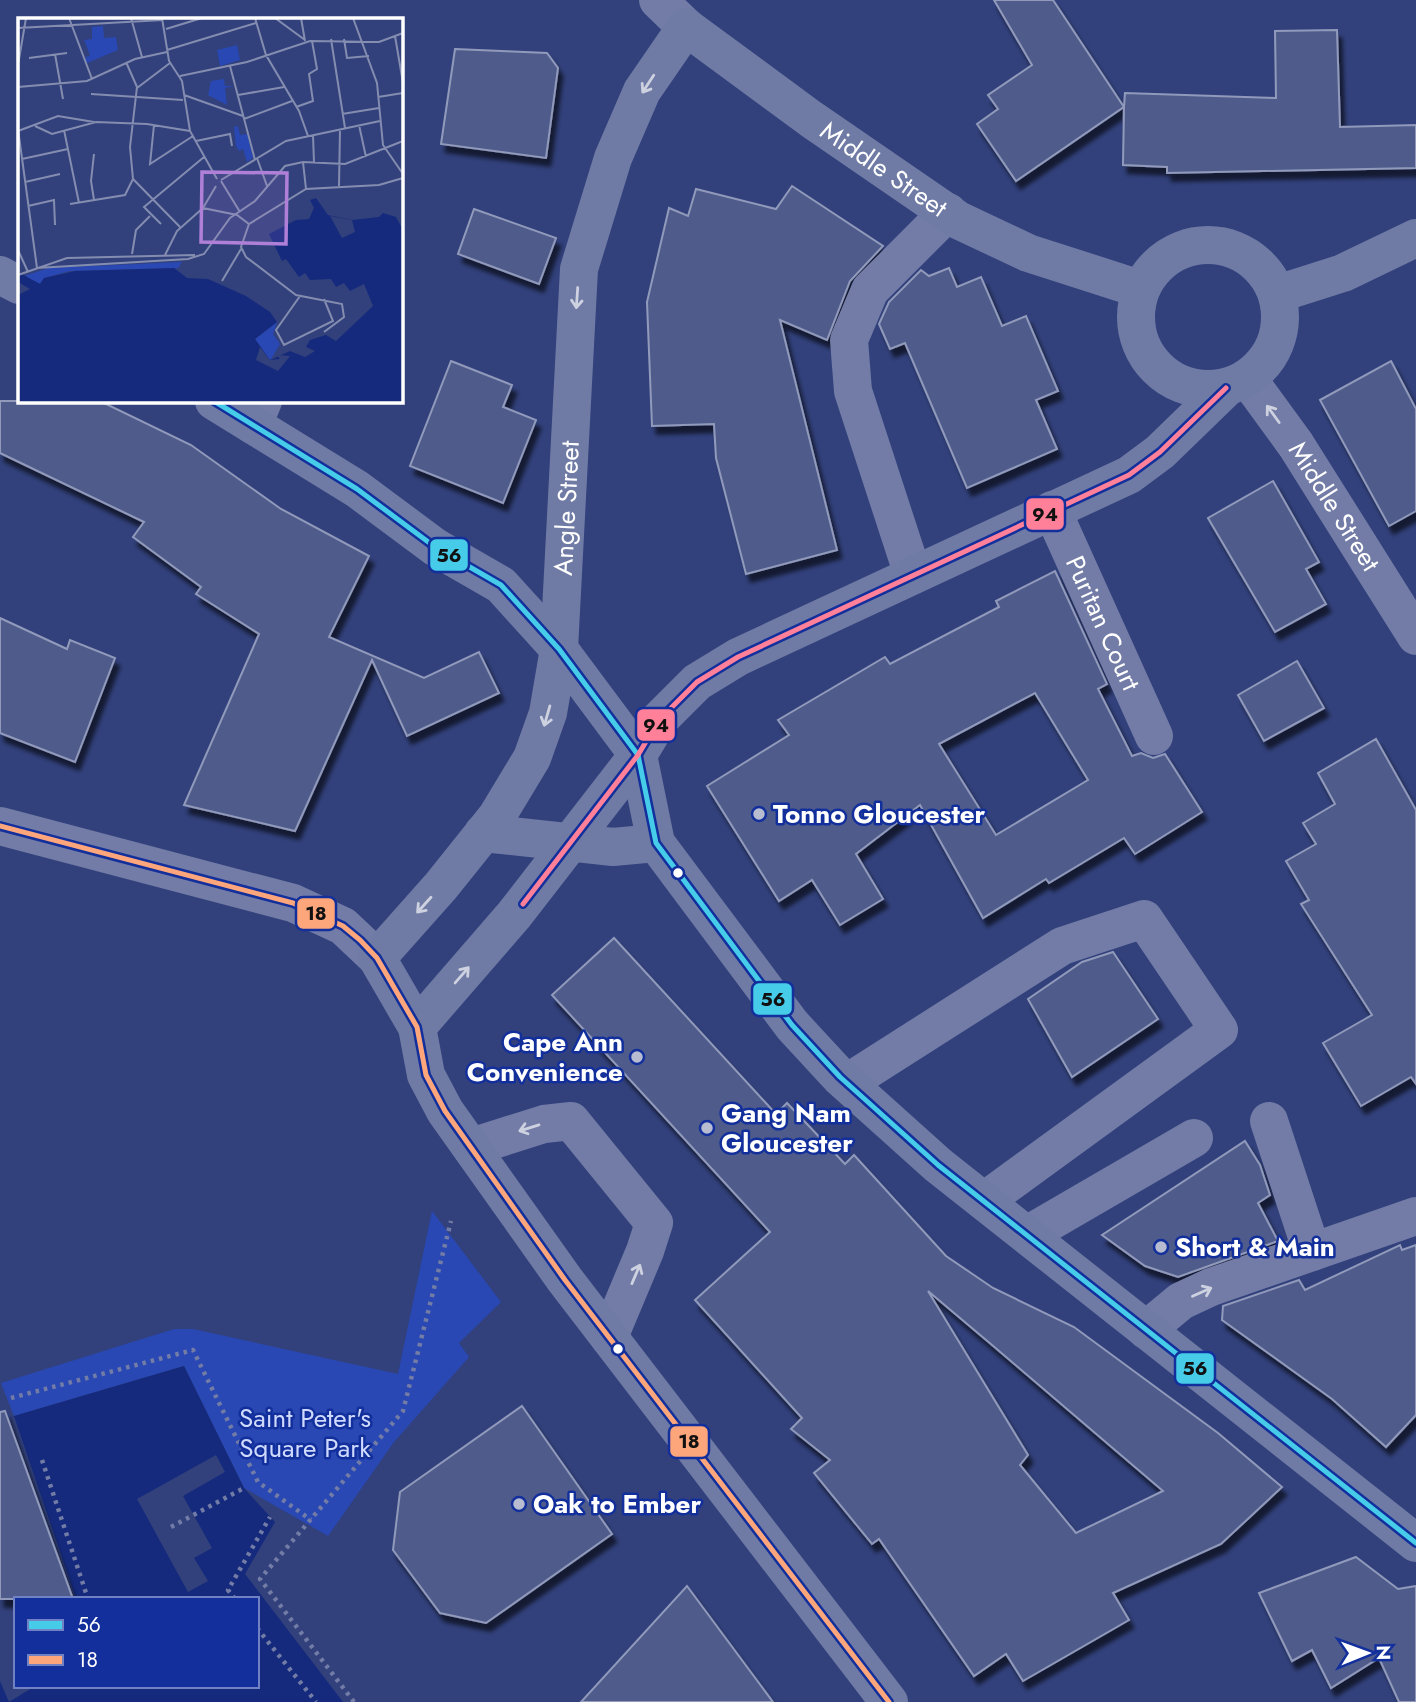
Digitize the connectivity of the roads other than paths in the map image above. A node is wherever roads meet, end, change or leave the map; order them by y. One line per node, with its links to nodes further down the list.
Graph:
1 (658, 0): 2 (street, Middle Street)
2 (686, 27): 3 (main road, Middle Street); 15 (main road, Angle Street, one-way to 15)
3 (948, 212): 7 (main road, Middle Street); 13 (street)
4 (1416, 238): 8 (main road)
5 (0, 275): 6 (main road)
6 (18, 284)
7 (1140, 289): 8 (main road); 9 (main road)
8 (1277, 294): 9 (main road)
9 (1237, 383): 12 (main road); 14 (street, Middle Street, one-way to 9)
10 (218, 402): 11 (main road)
11 (258, 413): 15 (main road)
12 (1052, 510): 13 (main road); 16 (street, Puritan Court)
13 (913, 575): 17 (main road)
14 (1416, 636)
15 (559, 649): 17 (main road); 19 (main road, Angle Street, one-way to 19)
16 (1154, 736)
17 (638, 755): 20 (main road); 21 (main road)
18 (0, 826): 22 (street)
19 (483, 833): 20 (main road); 22 (main road, Angle Street, one-way to 22)
20 (571, 841): 21 (main road); 23 (main road, one-way to 20)
21 (656, 843): 24 (main road)
22 (377, 958): 23 (main road)
23 (417, 1027): 27 (main road)
24 (847, 1083): 28 (main road); 28 (street)
25 (1269, 1121): 31 (street)
26 (1194, 1138): 30 (street)
27 (471, 1147): 33 (main road); 33 (street, one-way to 27)
28 (984, 1201): 30 (main road)
29 (1416, 1216): 31 (street)
30 (1027, 1235): 32 (main road)
31 (1312, 1252): 32 (street, one-way to 31)
32 (1146, 1330): 34 (main road)
33 (609, 1337): 35 (main road)
34 (1416, 1543)
35 (889, 1702)

